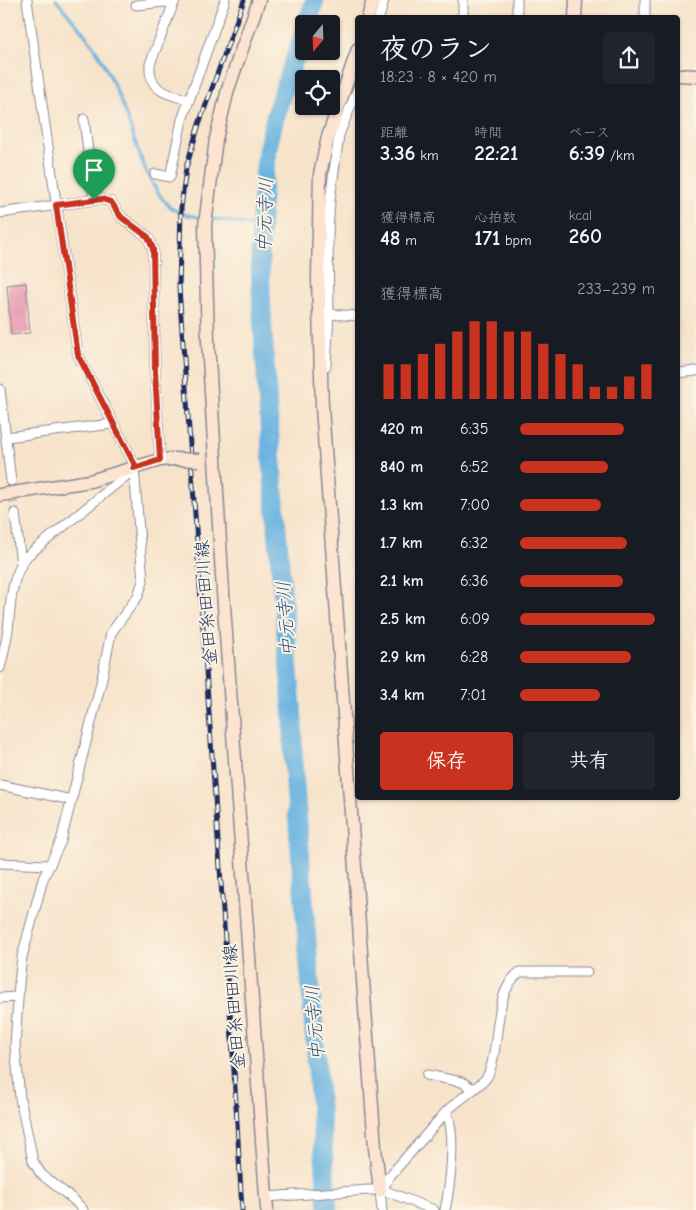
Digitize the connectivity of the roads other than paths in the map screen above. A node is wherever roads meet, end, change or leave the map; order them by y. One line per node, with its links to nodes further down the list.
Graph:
1 (27, 0): 26 (street)
2 (225, 0): 21 (street)
3 (259, 0): 37 (street, 金田糸田田川線)
4 (373, 0): 12 (street)
5 (384, 0): 13 (street)
6 (463, 0): 14 (street)
7 (518, 0): 15 (street)
8 (576, 0): 16 (street)
9 (645, 0): 17 (street)
10 (174, 2): 11 (street); 21 (street)
11 (136, 5)
12 (369, 15)
13 (380, 15)
14 (463, 15)
15 (517, 15)
16 (576, 15)
17 (645, 15)
18 (355, 58): 32 (street)
19 (680, 75): 20 (street)
20 (696, 76)
21 (188, 100): 24 (street)
22 (355, 100): 28 (street)
23 (84, 119): 25 (street)
24 (155, 174)
25 (94, 200): 26 (street); 36 (street)
26 (56, 205): 27 (street); 34 (street)
27 (0, 213)
28 (330, 314): 29 (street); 32 (street)
29 (355, 316)
30 (696, 370): 31 (street)
31 (680, 373)
32 (320, 376): 54 (street)
33 (0, 389): 35 (street)
34 (112, 424): 35 (street); 38 (street)
35 (6, 437): 39 (street)
36 (160, 460): 37 (street, bridge); 38 (street)
37 (215, 460): 55 (street, 金田糸田田川線)
38 (134, 468): 40 (street); 42 (street); 45 (street)
39 (11, 481)
40 (0, 495)
41 (16, 513): 42 (street)
42 (21, 564): 43 (street)
43 (0, 668)
44 (0, 785): 45 (street)
45 (72, 800): 47 (street)
46 (0, 862): 47 (street)
47 (50, 865): 49 (street)
48 (587, 972): 52 (street)
49 (18, 997): 50 (street); 56 (street)
50 (0, 998)
51 (427, 1075): 52 (street)
52 (473, 1089): 53 (street)
53 (446, 1112): 54 (street); 59 (street)
54 (378, 1190): 55 (street); 57 (street); 58 (street)
55 (269, 1201)
56 (83, 1210)
57 (382, 1210)
58 (434, 1210)
59 (445, 1210)

